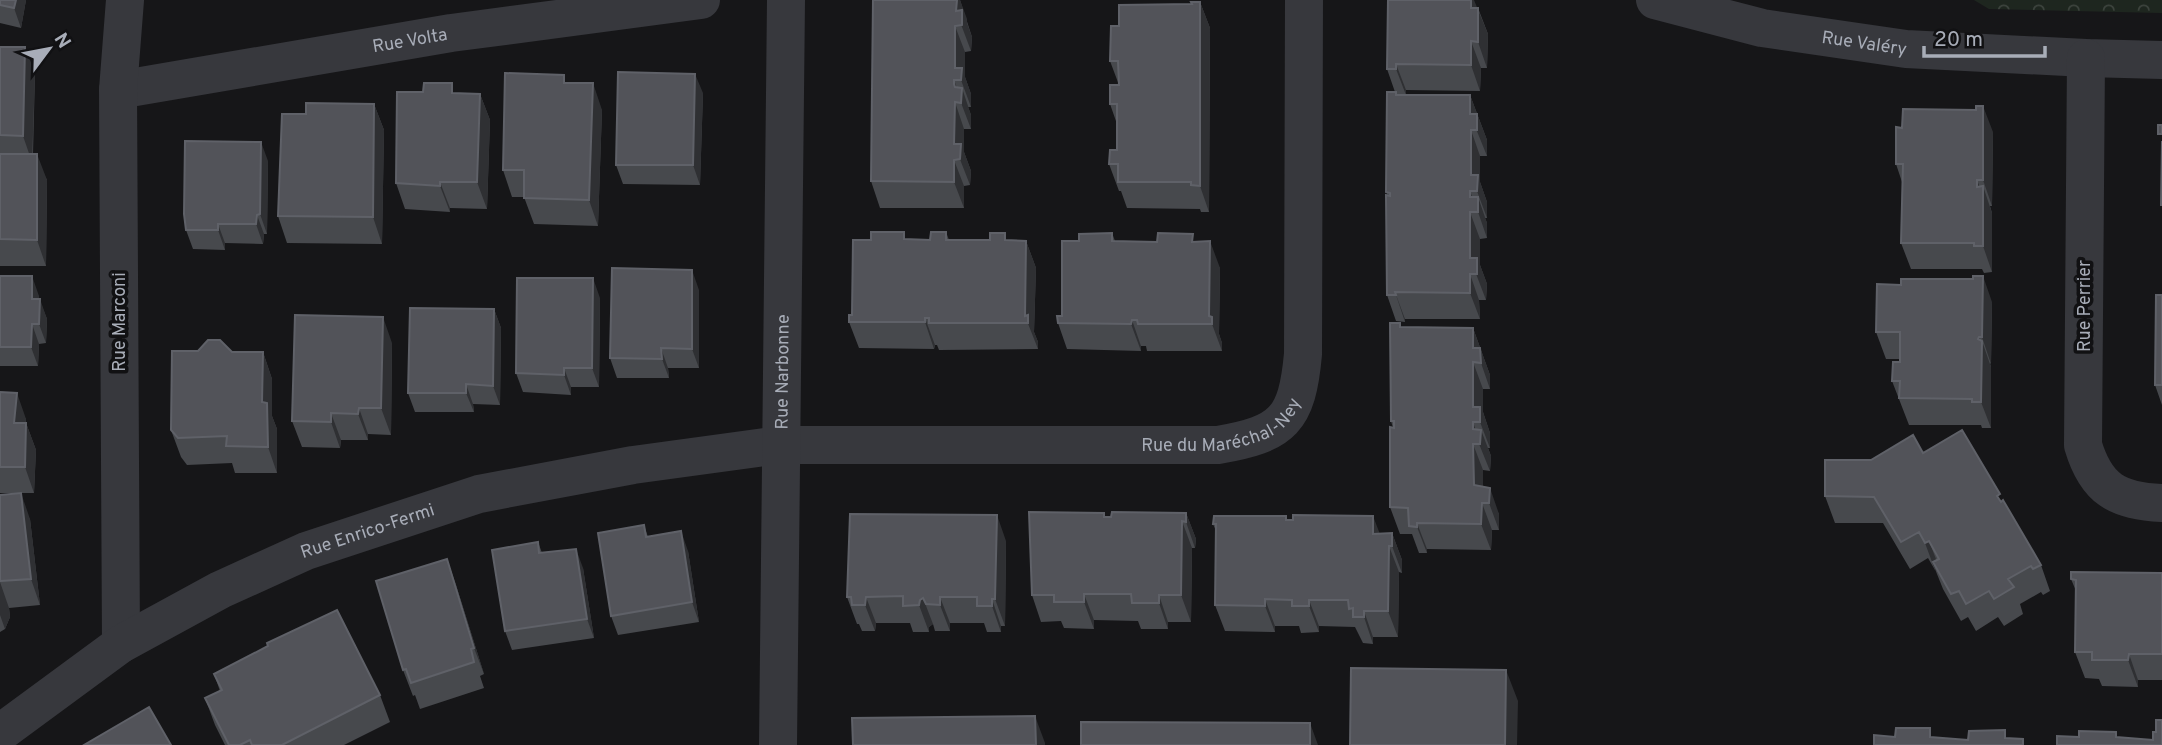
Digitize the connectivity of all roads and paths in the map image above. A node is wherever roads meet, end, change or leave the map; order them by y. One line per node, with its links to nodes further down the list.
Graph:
1 (125, 0): 8 (street, Rue Marconi)
2 (701, 0): 8 (street, Rue Volta)
3 (786, 0): 9 (street, Rue Narbonne)
4 (1304, 0): 9 (street, Rue du Maréchal-Ney)
5 (1655, 0): 6 (street, Rue Valéry)
6 (2086, 58): 7 (street, Rue Valéry); 10 (street, Rue Perrier)
7 (2162, 60)
8 (118, 90): 11 (street, Rue Marconi)
9 (780, 445): 11 (street, Rue Enrico-Fermi); 13 (street, Rue Narbonne)
10 (2162, 503)
11 (121, 644): 12 (street, Rue Enrico-Fermi)
12 (0, 733)
13 (778, 745)

